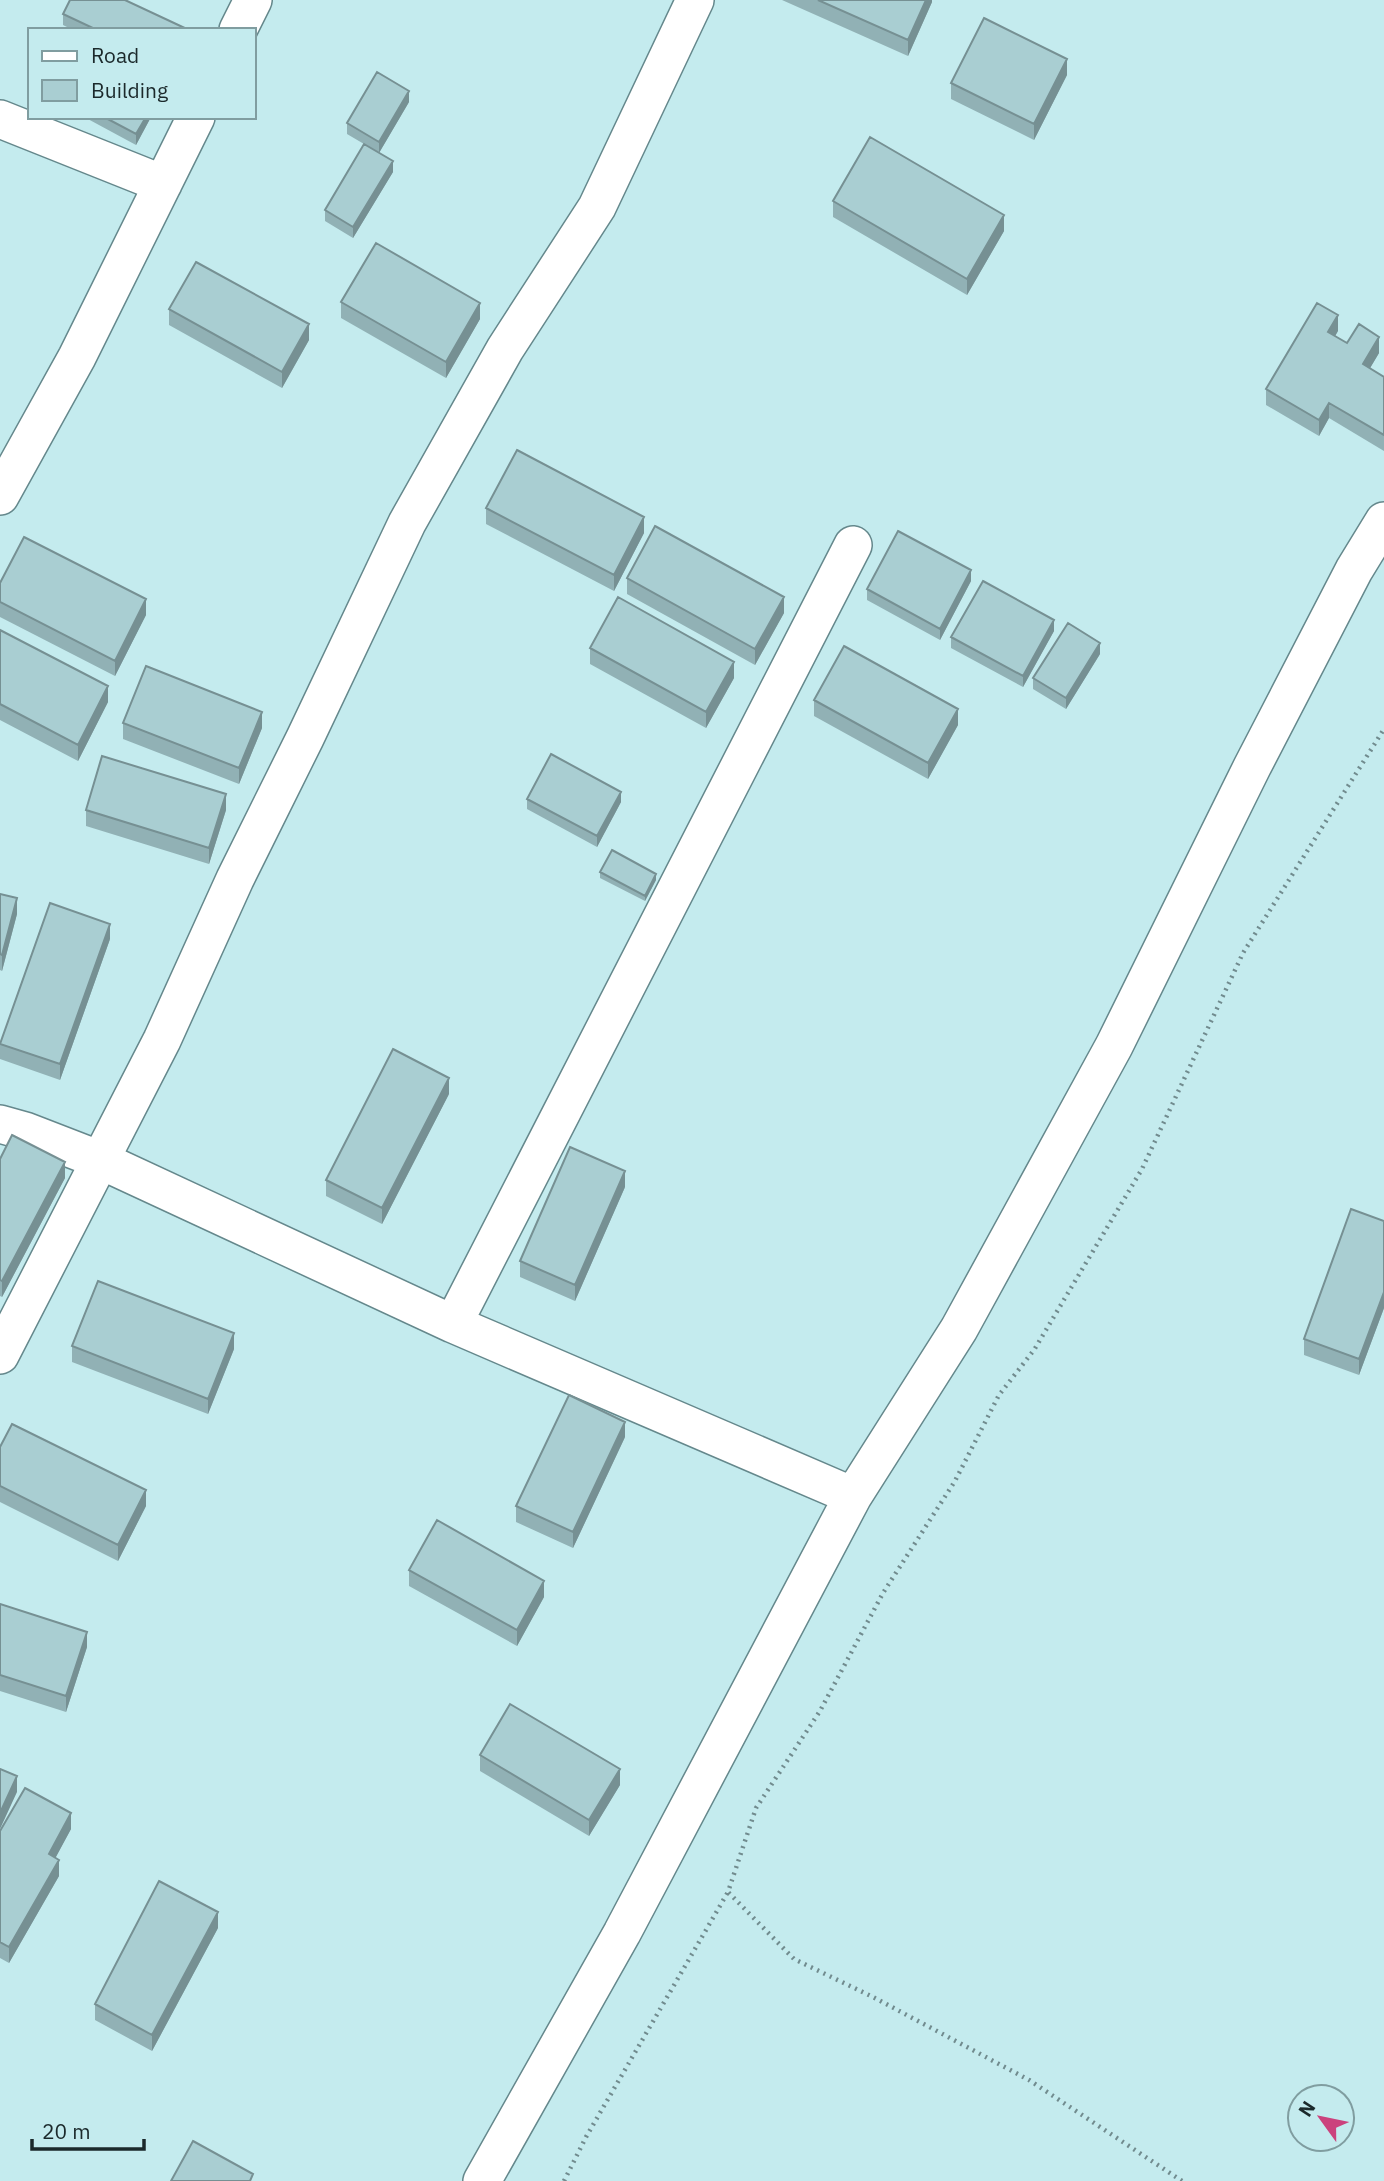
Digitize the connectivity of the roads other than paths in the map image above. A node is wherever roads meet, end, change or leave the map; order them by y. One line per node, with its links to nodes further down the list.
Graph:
1 (253, 0): 3 (street)
2 (695, 0): 11 (street)
3 (239, 28)
4 (0, 119): 6 (street)
5 (195, 119): 6 (street)
6 (163, 184): 7 (street)
7 (0, 496)
8 (1384, 521): 14 (street)
9 (853, 545): 12 (street)
10 (0, 1124): 11 (street)
11 (100, 1160): 12 (street); 13 (street)
12 (453, 1324): 14 (street)
13 (0, 1355)
14 (853, 1496): 15 (street)
15 (482, 2181)

